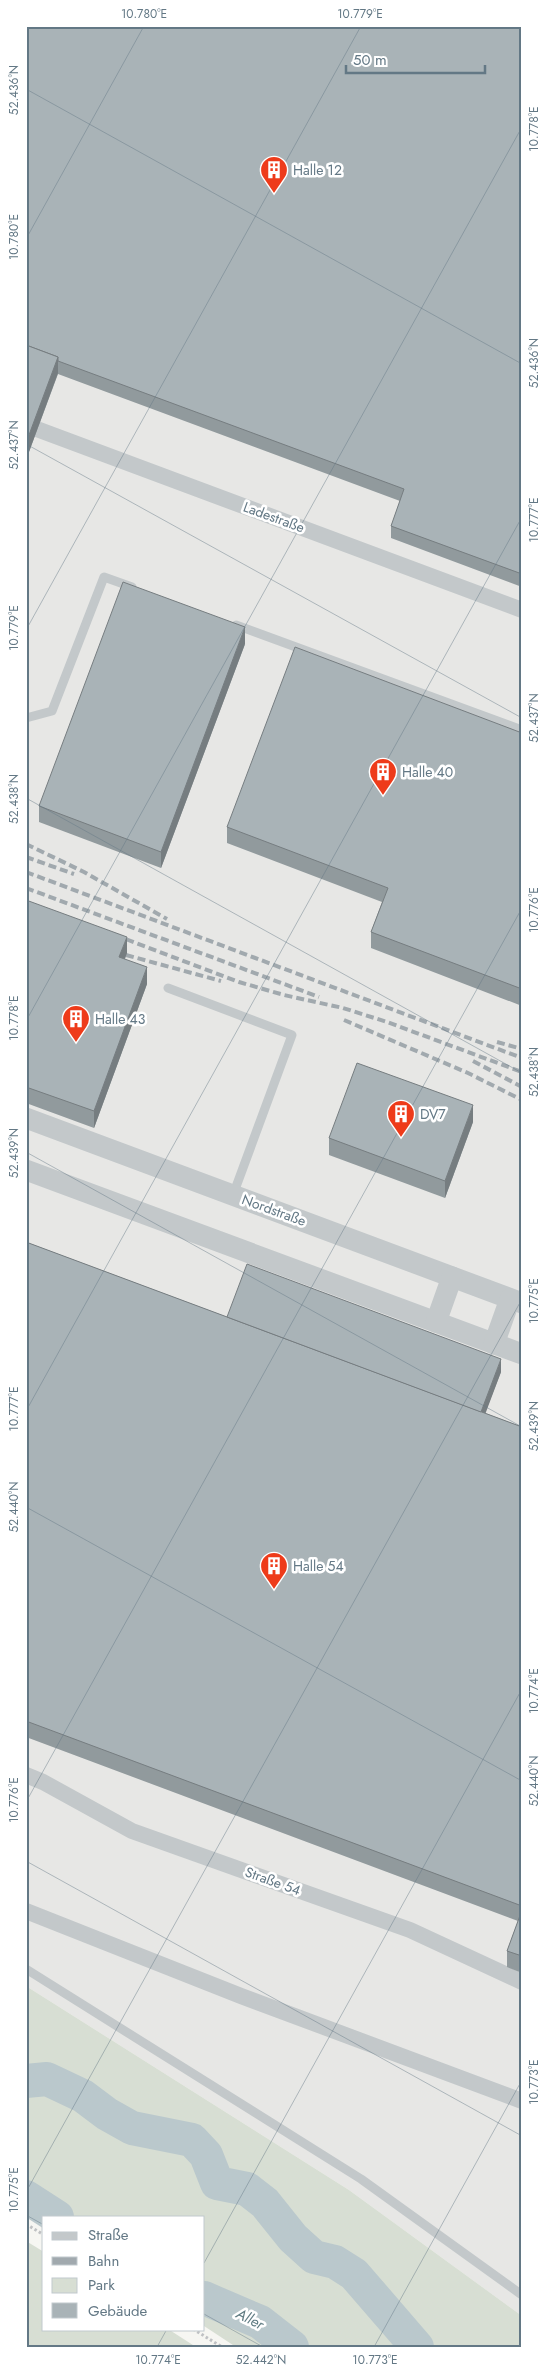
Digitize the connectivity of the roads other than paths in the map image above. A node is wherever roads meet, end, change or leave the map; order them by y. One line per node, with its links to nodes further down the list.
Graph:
1 (26, 425): 3 (street, Ladestraße)
2 (142, 591): 5 (lane)
3 (522, 610)
4 (225, 622): 6 (lane)
5 (26, 718)
6 (522, 730)
7 (168, 988): 10 (lane)
8 (26, 1118): 10 (street, Nordstraße)
9 (26, 1170): 13 (street)
10 (233, 1195): 11 (street, Nordstraße)
11 (452, 1277): 12 (street, Nordstraße); 13 (street)
12 (516, 1301): 14 (street)
13 (436, 1322): 14 (street)
14 (494, 1344): 15 (street)
15 (522, 1354)
16 (26, 1775): 19 (street, Straße 54)
17 (26, 1911): 20 (street)
18 (26, 1969): 21 (lane)
19 (522, 1982)
20 (522, 2101)
21 (522, 2295)

